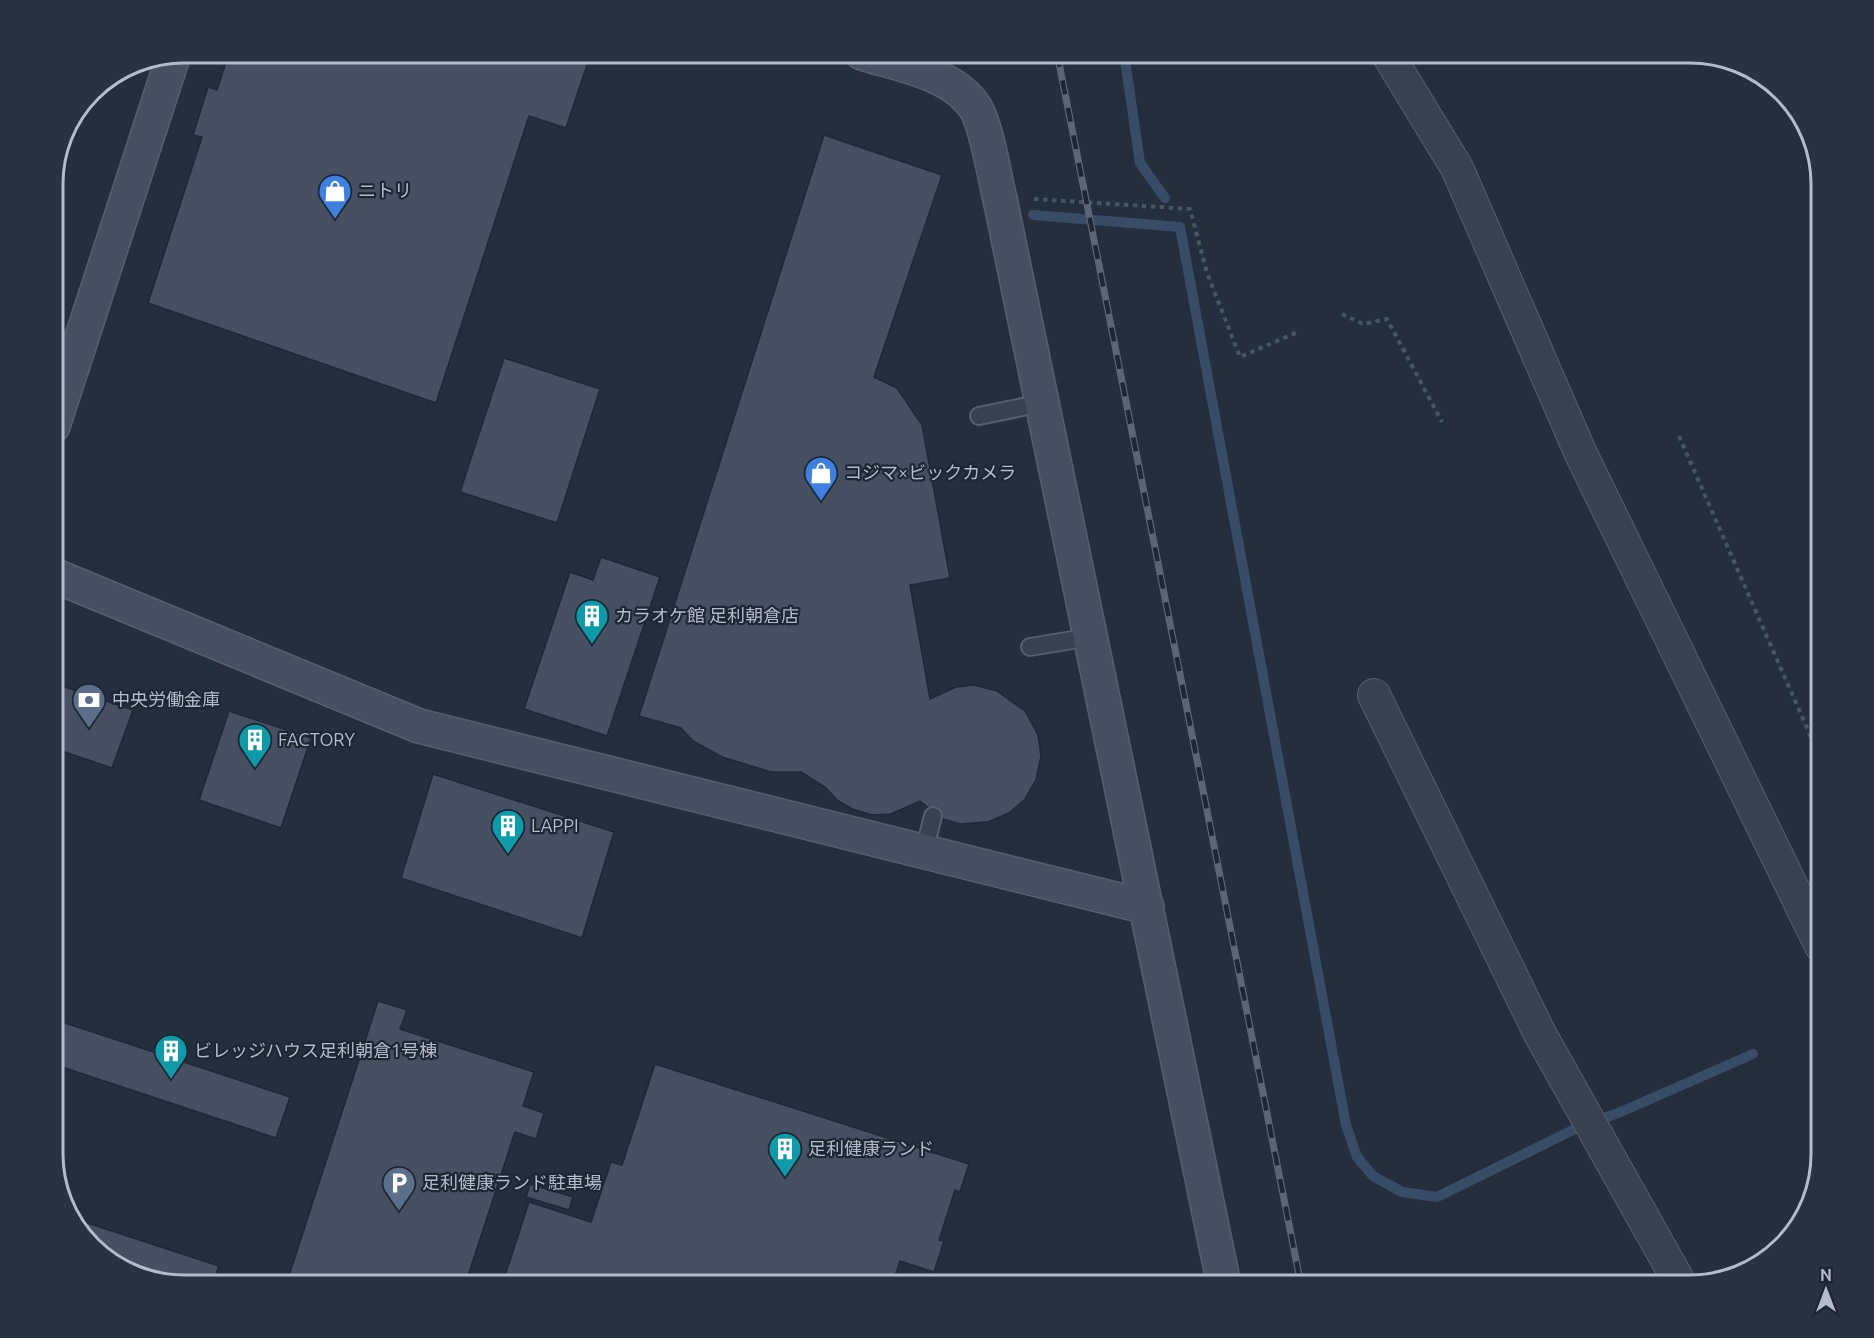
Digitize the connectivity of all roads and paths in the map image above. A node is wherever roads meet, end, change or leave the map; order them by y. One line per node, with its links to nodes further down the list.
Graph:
1 (895, 63): 6 (street)
2 (1394, 63): 5 (street)
3 (1406, 63): 5 (lane)
4 (171, 64): 9 (street)
5 (1406, 83): 22 (street)
6 (1000, 199): 8 (path); 10 (street)
7 (1342, 314): 12 (path)
8 (1300, 331)
9 (63, 395)
10 (1042, 403): 11 (lane); 15 (street)
11 (979, 416)
12 (1442, 422)
13 (1679, 436): 18 (path)
14 (63, 579): 20 (street)
15 (1091, 637): 16 (lane); 21 (street)
16 (1030, 647)
17 (1374, 695): 24 (street)
18 (1811, 737)
19 (933, 816): 20 (lane)
20 (924, 852): 21 (street)
21 (1147, 907): 23 (street)
22 (1811, 926)
23 (1222, 1275)
24 (1675, 1275)

